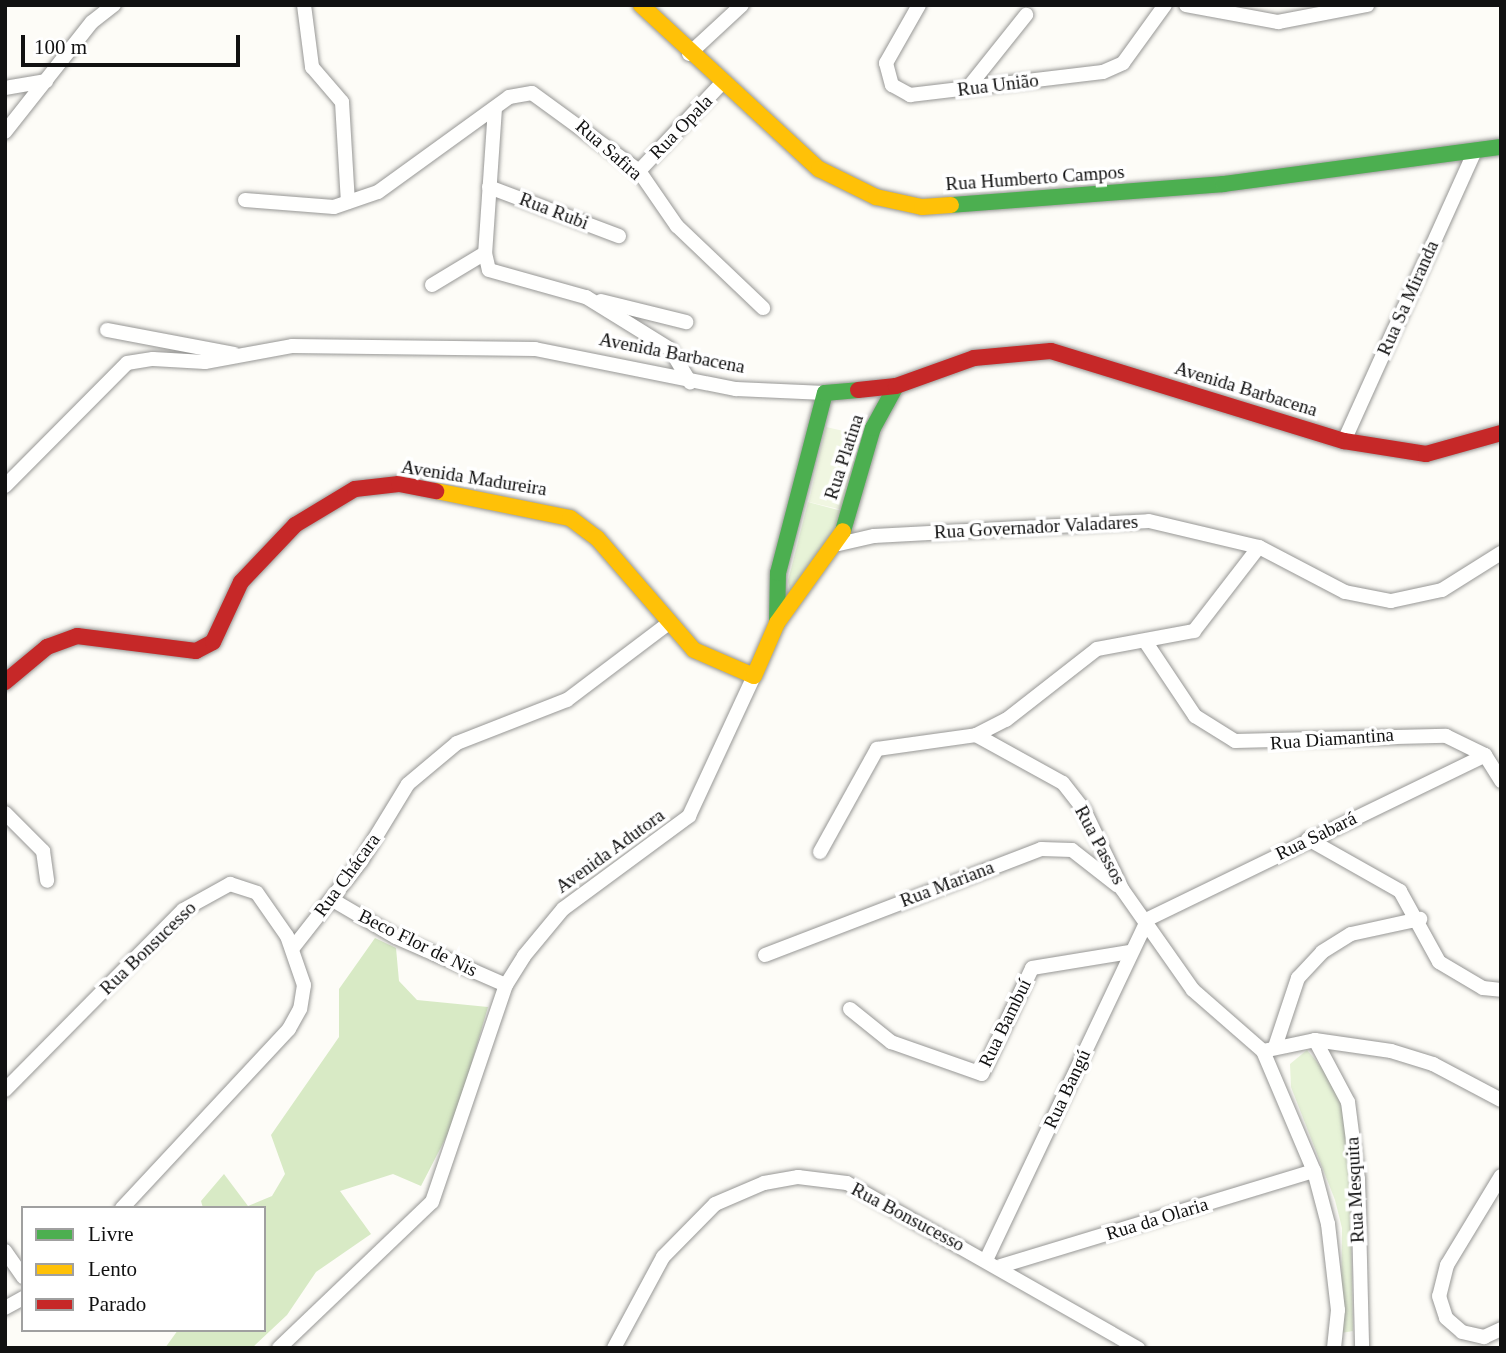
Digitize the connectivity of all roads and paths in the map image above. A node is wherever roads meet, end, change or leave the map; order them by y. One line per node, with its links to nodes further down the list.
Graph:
1 (114, 5): 11 (street)
2 (304, 5): 22 (street)
3 (641, 5): 10 (street, Rua Humberto Campos)
4 (742, 5): 10 (street)
5 (919, 5): 14 (street, Rua União)
6 (1166, 5): 14 (street, Rua União)
7 (1186, 5): 8 (street)
8 (1367, 5)
9 (1026, 15): 14 (street)
10 (689, 54): 12 (street, Rua Humberto Campos)
11 (46, 81): 13 (street); 16 (street)
12 (722, 83): 18 (street, Rua Humberto Campos); 19 (street, Rua Opala)
13 (5, 88)
14 (968, 89)
15 (495, 107): 19 (street, Rua Safira); 20 (street); 22 (street, Rua Safira)
16 (5, 132)
17 (1501, 147): 18 (street, Rua Humberto Campos)
18 (1473, 155): 35 (street, Rua Sa Miranda)
19 (639, 171): 27 (street, Rua Safira)
20 (489, 187): 23 (street, Rua Rubi); 24 (street)
21 (245, 200): 22 (street, Rua Safira)
22 (348, 202)
23 (619, 236)
24 (485, 253): 25 (street); 26 (street)
25 (432, 285)
26 (586, 297): 28 (street); 31 (street)
27 (763, 308)
28 (686, 322)
29 (107, 330): 30 (street)
30 (234, 354): 31 (street, Avenida Barbacena); 36 (street)
31 (690, 382): 33 (street, Avenida Barbacena)
32 (897, 386): 33 (street, Avenida Barbacena); 35 (street, Avenida Barbacena); 37 (street, Rua Platina)
33 (825, 393): 41 (street)
34 (1501, 433): 35 (street, Avenida Barbacena)
35 (1344, 441)
36 (5, 486)
37 (839, 544): 38 (street, Rua Governador Valadares); 41 (street, Avenida Adutora)
38 (1259, 547): 39 (street, Rua Governador Valadares); 42 (street)
39 (1501, 553)
40 (670, 622): 43 (street, Avenida Madureira); 44 (street, Avenida Madureira); 53 (street, Rua Chácara)
41 (777, 623): 43 (street, Avenida Adutora)
42 (1147, 644): 45 (street); 46 (street, Rua Diamantina)
43 (754, 676): 59 (street, Avenida Adutora)
44 (5, 682)
45 (976, 735): 50 (street); 52 (street, Rua Passos)
46 (1485, 755): 47 (street); 49 (street, Rua Sabará)
47 (1501, 781)
48 (5, 813): 51 (street)
49 (1307, 839): 54 (street, Rua Sabará); 55 (street)
50 (820, 852)
51 (47, 881)
52 (1122, 889): 54 (street, Rua Passos); 58 (street, Rua Mariana)
53 (331, 899): 56 (street, Rua Chácara); 59 (street, Beco Flor de Nis)
54 (1147, 919): 57 (street, Rua Bangú); 63 (street, Rua Passos)
55 (1420, 919): 60 (street); 63 (street)
56 (292, 949): 64 (street, Rua Bonsucesso); 68 (street)
57 (1130, 952): 61 (street, Rua Bambuí); 70 (street, Rua Bangú)
58 (765, 955)
59 (506, 985): 76 (street, Avenida Adutora)
60 (1501, 990)
61 (850, 1010)
62 (1315, 1040): 63 (street); 65 (street); 80 (street, Rua Mesquita)
63 (1269, 1049): 66 (street)
64 (5, 1090)
65 (1501, 1100)
66 (1314, 1171): 71 (street, Rua da Olaria); 79 (street)
67 (1501, 1176): 75 (street)
68 (124, 1206)
69 (5, 1251): 72 (street)
70 (987, 1258): 71 (street, Rua Bonsucesso); 77 (street, Rua Bonsucesso)
71 (1001, 1266): 78 (street, Rua Bonsucesso)
72 (21, 1274)
73 (21, 1299): 74 (street)
74 (5, 1308)
75 (1501, 1329)
76 (283, 1347)
77 (614, 1348)
78 (1138, 1348)
79 (1334, 1348)
80 (1362, 1348)

